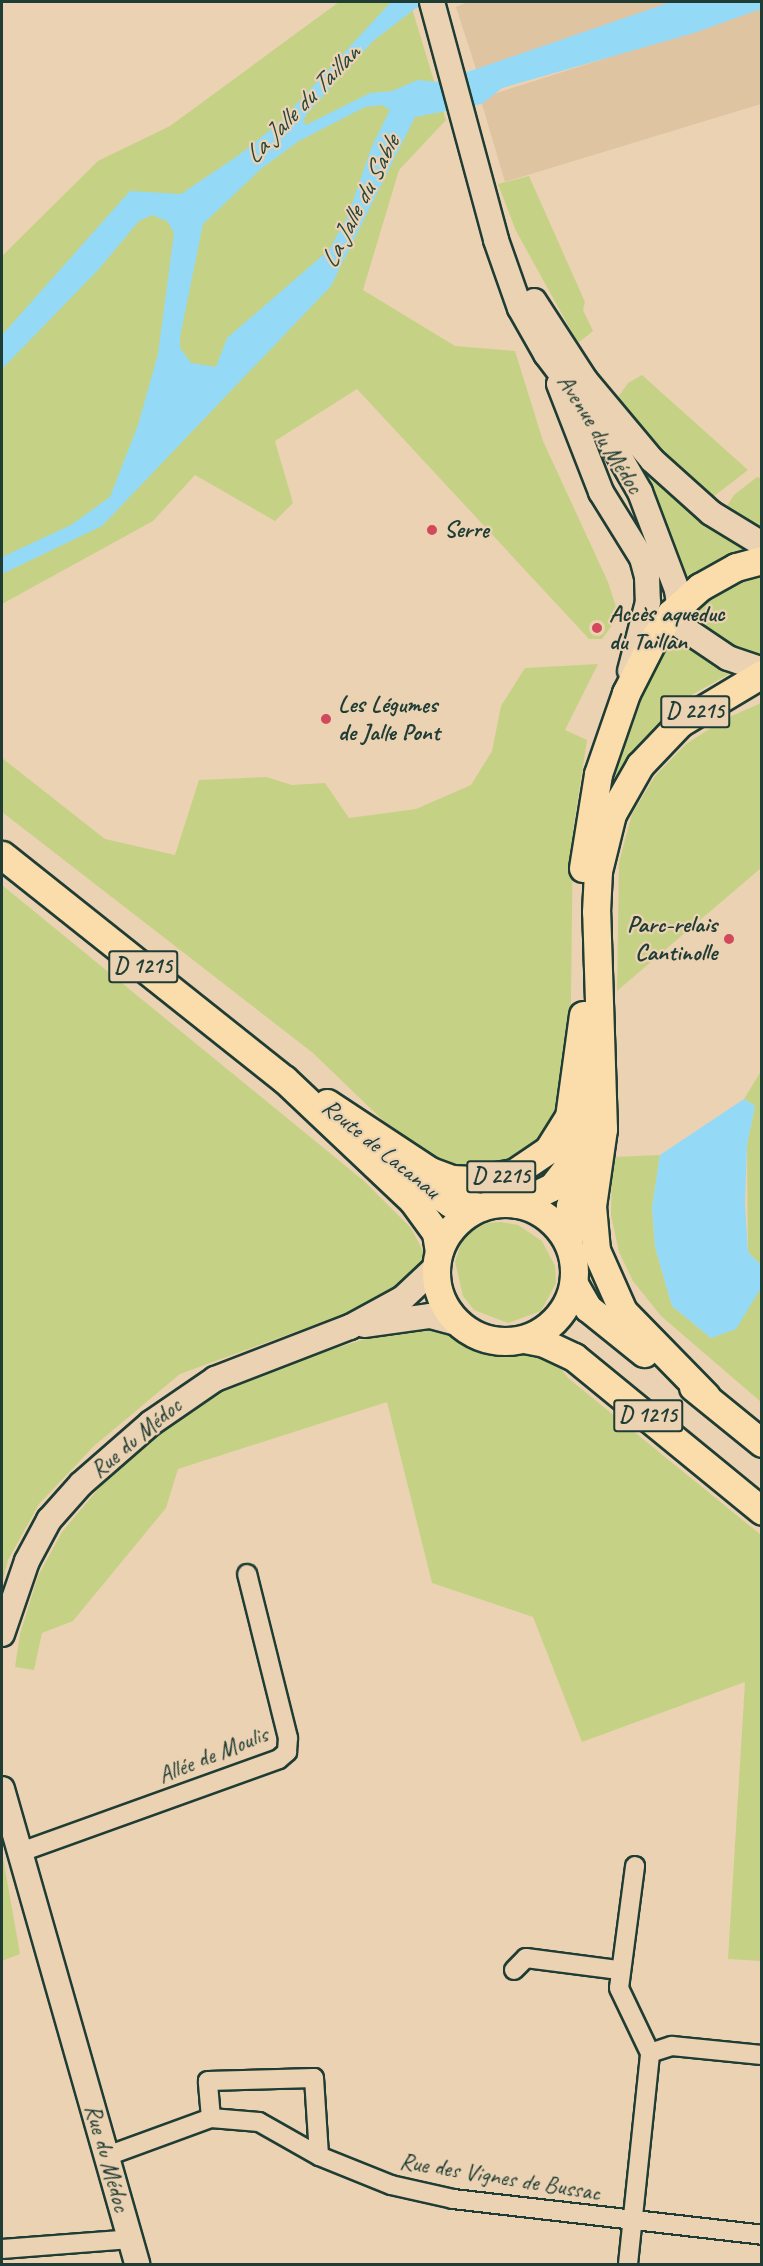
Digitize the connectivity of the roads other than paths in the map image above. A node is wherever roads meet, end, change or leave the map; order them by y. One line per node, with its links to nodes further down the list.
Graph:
1 (433, 4): 2 (main road, Avenue du Médoc)
2 (487, 194): 3 (main road, Avenue du Médoc); 4 (main road, Avenue du Médoc)
3 (546, 354): 6 (main road, Avenue du Médoc); 8 (main road)
4 (762, 544)
5 (762, 560): 6 (main road, D 2215)
6 (678, 606): 7 (main road, Avenue du Médoc / D 2215); 8 (main road, D 2215)
7 (762, 672): 12 (main road, D 2215)
8 (626, 693): 10 (main road, D 2215)
9 (2, 855): 11 (main road, Route de Lacanau / D 1215)
10 (583, 1015): 13 (main road, D 2215); 14 (main road, D 2215)
11 (284, 1079): 13 (main road, Route de Lacanau / D 1215); 17 (main road, Route de Lacanau / D 1215)
12 (603, 1088): 16 (main road, D 2215); 22 (main road, D 2215)
13 (327, 1103): 15 (main road, Route de Lacanau / D 1215)
14 (517, 1204): 15 (main road); 16 (main road)
15 (482, 1207): 17 (main road)
16 (568, 1242): 18 (main road)
17 (437, 1259): 19 (main road); 20 (main road, Rue du Médoc)
18 (574, 1284): 21 (main road); 22 (main road, D 1215)
19 (459, 1324): 20 (main road, Rue du Médoc); 21 (main road)
20 (350, 1327): 26 (main road, Rue du Médoc)
21 (524, 1339): 24 (main road, D 1215)
22 (706, 1396): 23 (main road, D 1215)
23 (762, 1443)
24 (762, 1511)
25 (247, 1574): 28 (street, Allée de Moulis)
26 (2, 1634)
27 (2, 1789): 28 (main road, Rue du Médoc)
28 (18, 1853): 35 (main road, Rue du Médoc)
29 (635, 1866): 31 (street)
30 (514, 1970): 31 (street)
31 (619, 1970): 32 (street)
32 (650, 2053): 33 (street); 37 (street)
33 (762, 2055)
34 (211, 2118): 35 (street, Rue des Vignes de Bussac); 36 (street, Rue des Vignes de Bussac); 36 (street)
35 (107, 2156): 39 (main road, Rue du Médoc)
36 (319, 2156): 37 (street, Rue des Vignes de Bussac)
37 (633, 2221): 38 (street, Rue des Vignes de Bussac); 42 (street)
38 (762, 2235)
39 (131, 2239): 40 (street); 41 (main road, Rue du Médoc)
40 (2, 2249)
41 (137, 2265)
42 (628, 2265)

